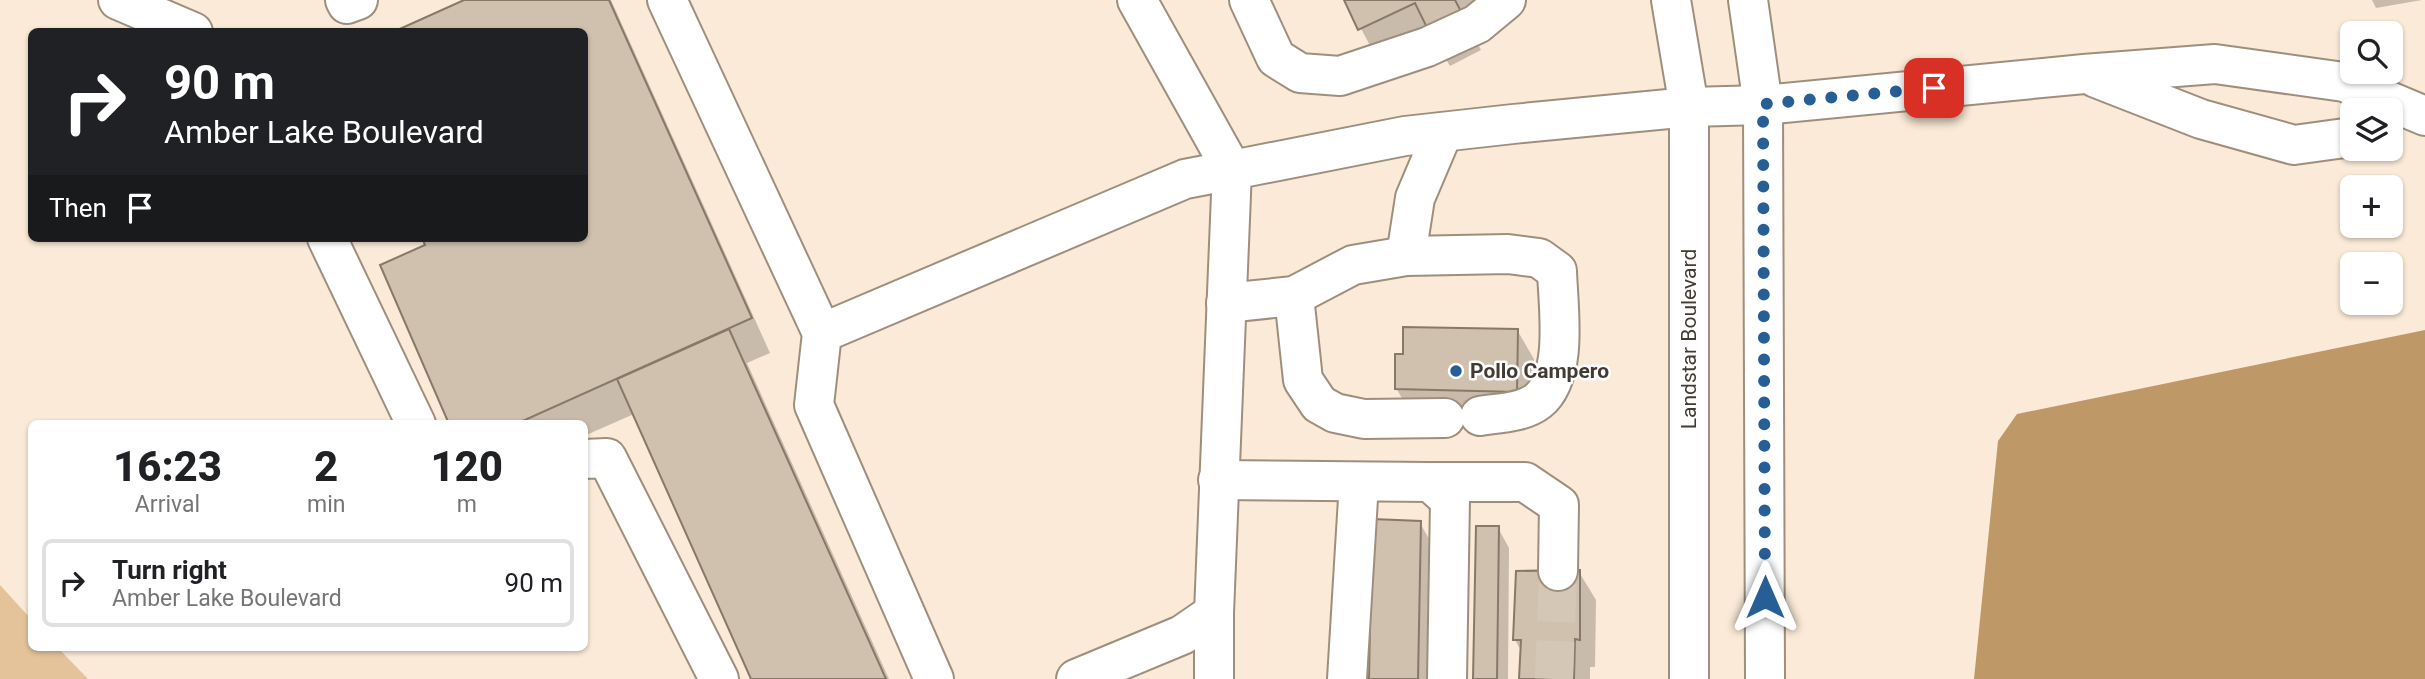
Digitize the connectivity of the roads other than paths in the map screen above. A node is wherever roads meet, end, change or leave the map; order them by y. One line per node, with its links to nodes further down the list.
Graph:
1 (118, 0): 10 (main road)
2 (345, 0): 3 (main road)
3 (358, 0)
4 (667, 0): 24 (main road)
5 (1249, 0): 6 (main road)
6 (1506, 0)
7 (1671, 0): 13 (main road, Landstar Boulevard)
8 (1748, 0): 12 (main road)
9 (1144, 2): 19 (main road)
10 (184, 28)
11 (2084, 74): 12 (main road); 14 (main road); 18 (main road)
12 (1763, 104): 13 (main road); 39 (main road)
13 (1689, 107): 17 (main road); 38 (main road, Landstar Boulevard)
14 (2425, 116)
15 (2425, 128): 16 (main road)
16 (2403, 131)
17 (1443, 132): 19 (main road); 21 (main road)
18 (2340, 139)
19 (1232, 170): 23 (main road); 24 (main road)
20 (329, 242): 25 (main road)
21 (1406, 256): 22 (main road); 22 (main road)
22 (1294, 296): 23 (main road)
23 (1226, 303): 27 (main road)
24 (822, 333): 33 (main road)
25 (414, 420)
26 (588, 459): 32 (main road)
27 (1219, 480): 28 (main road); 31 (main road)
28 (1359, 482): 29 (main road); 36 (main road)
29 (1430, 482): 30 (main road); 37 (main road)
30 (1558, 571)
31 (1214, 613): 34 (main road); 35 (main road)
32 (719, 679)
33 (934, 679)
34 (1076, 679)
35 (1214, 679)
36 (1347, 679)
37 (1447, 679)
38 (1689, 679)
39 (1765, 679)

